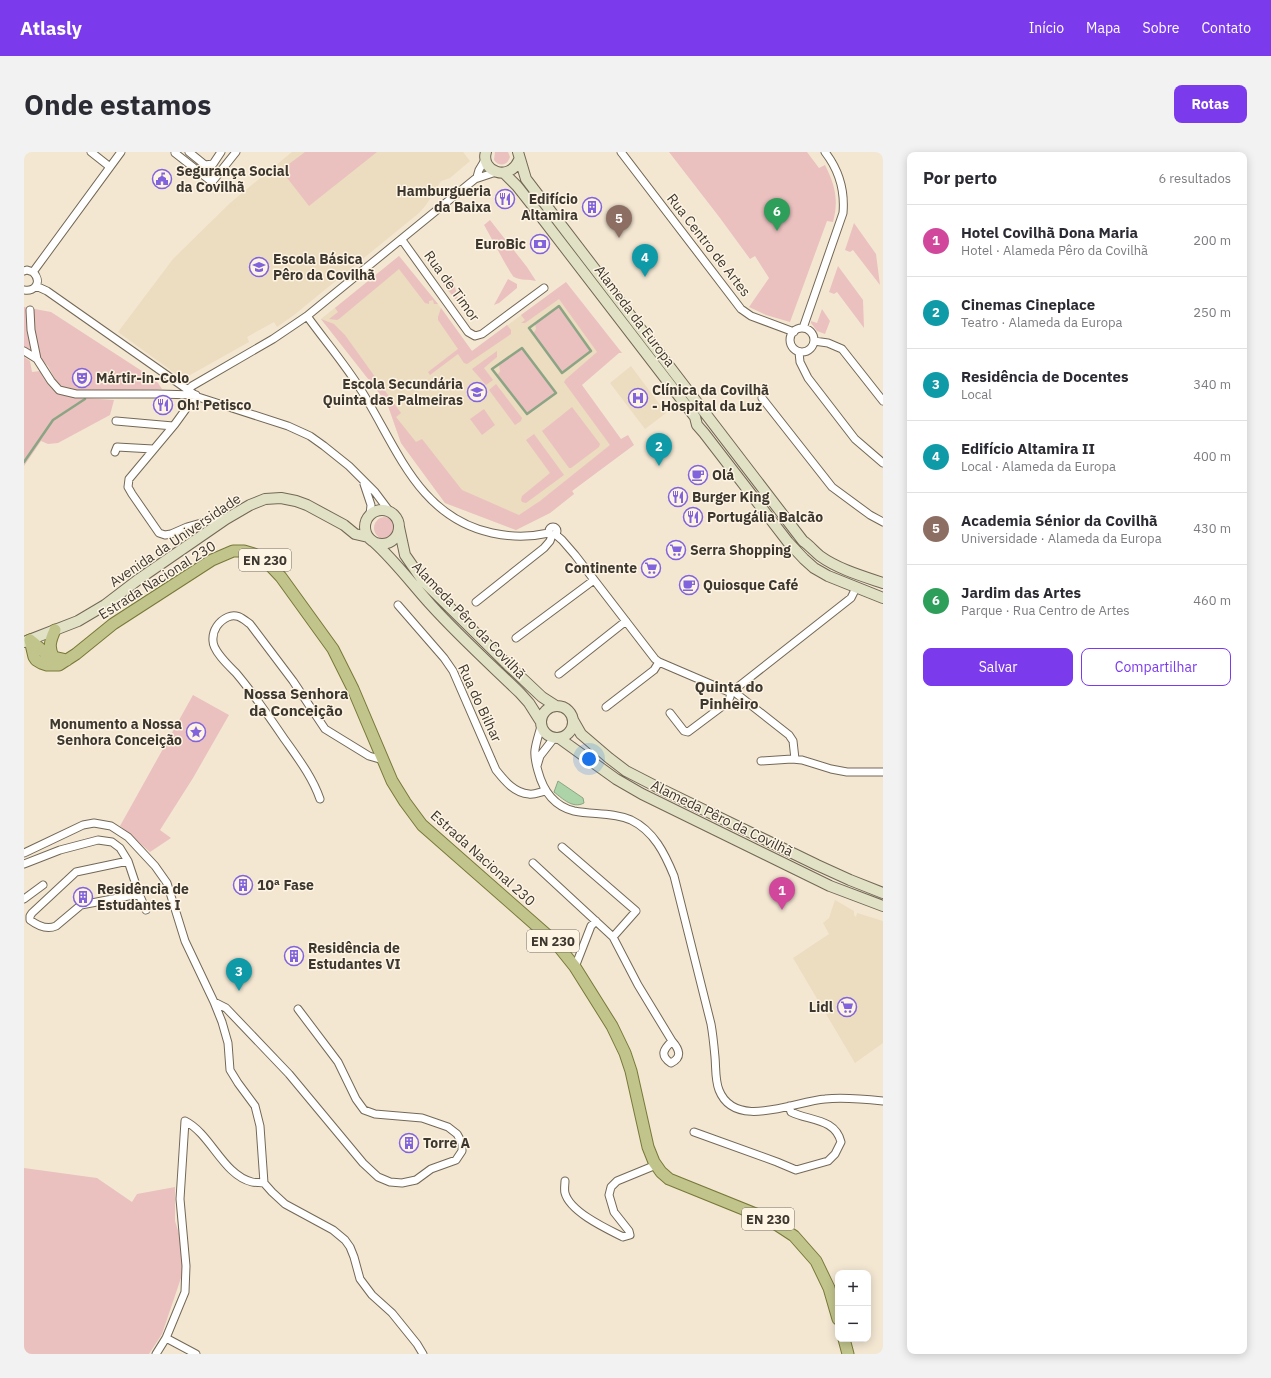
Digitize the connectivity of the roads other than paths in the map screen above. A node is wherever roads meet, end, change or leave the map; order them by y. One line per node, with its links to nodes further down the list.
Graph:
1 (91, 152): 11 (street)
2 (121, 152): 11 (street)
3 (176, 152): 6 (street)
4 (189, 152): 5 (street)
5 (222, 152)
6 (236, 152)
7 (621, 152): 23 (street, Rua Centro de Artes)
8 (825, 152): 22 (street)
9 (519, 154): 12 (main road); 47 (main road, Alameda da Europa)
10 (485, 155): 12 (main road, Alameda da Europa); 13 (street)
11 (110, 167): 16 (street)
12 (500, 173): 13 (street); 48 (main road, Alameda da Europa)
13 (477, 177): 14 (street)
14 (402, 240): 18 (street, Rua de Timor); 21 (street)
15 (24, 271): 16 (street)
16 (34, 272): 17 (street)
17 (36, 286): 19 (street); 28 (street)
18 (544, 288)
19 (24, 290)
20 (30, 310): 27 (street)
21 (307, 316): 28 (street); 44 (street)
22 (803, 328): 23 (street); 24 (street)
23 (794, 332): 26 (street)
24 (814, 341): 26 (street); 31 (street)
25 (24, 351): 27 (street)
26 (799, 352): 36 (street)
27 (37, 359): 29 (street)
28 (188, 390): 29 (street)
29 (196, 395): 33 (street); 37 (street)
30 (762, 398): 41 (street)
31 (883, 401)
32 (116, 421): 33 (street)
33 (173, 426): 34 (street)
34 (153, 449): 35 (street); 39 (street)
35 (115, 452)
36 (883, 463)
37 (363, 482): 38 (street); 40 (street)
38 (390, 512): 40 (main road); 43 (main road, Alameda Pêro da Covilhã)
39 (226, 519): 42 (main road, Avenida da Universidade); 53 (main road, Avenida da Universidade)
40 (367, 520): 42 (main road); 45 (main road)
41 (883, 522)
42 (344, 525): 45 (main road, Avenida da Universidade)
43 (399, 527): 45 (main road); 63 (main road, Alameda Pêro da Covilhã)
44 (552, 534): 46 (street); 50 (street)
45 (371, 540): 67 (main road, Alameda Pêro da Covilhã)
46 (594, 580): 52 (street); 54 (street)
47 (883, 583)
48 (856, 588): 49 (main road, Alameda da Europa); 62 (street)
49 (883, 598)
50 (476, 602)
51 (398, 605): 74 (street, Rua do Bilhar)
52 (626, 621): 59 (street); 61 (street)
53 (55, 630): 55 (main road, Avenida da Universidade); 56 (main road)
54 (516, 638)
55 (26, 643): 56 (main road); 60 (main road)
56 (54, 658): 58 (main road)
57 (24, 660): 60 (main road, EN 230)
58 (67, 660): 60 (main road, Estrada Nacional 230 / EN 230); 70 (main road, Estrada Nacional 230 / EN 230)
59 (659, 662): 62 (street); 64 (street)
60 (40, 663)
61 (560, 674)
62 (732, 691): 65 (street); 69 (street)
63 (556, 706): 66 (main road, Alameda Pêro da Covilhã); 67 (main road)
64 (606, 707)
65 (670, 713)
66 (573, 720): 68 (main road); 82 (main road, Alameda Pêro da Covilhã)
67 (541, 724): 68 (main road, Alameda Pêro da Covilhã); 72 (street)
68 (557, 738): 72 (street); 85 (main road, Alameda Pêro da Covilhã)
69 (795, 759): 71 (street); 73 (street)
70 (383, 760): 75 (street); 89 (main road, Estrada Nacional 230 / EN 230)
71 (761, 761)
72 (537, 768): 74 (street)
73 (883, 772)
74 (545, 791): 94 (street)
75 (320, 799)
76 (562, 847): 88 (street)
77 (24, 853): 90 (street)
78 (128, 861): 80 (street); 83 (street); 83 (street)
79 (534, 863): 87 (street)
80 (24, 864)
81 (43, 885): 84 (street)
82 (883, 892)
83 (139, 894): 86 (street)
84 (24, 898)
85 (883, 906)
86 (146, 910)
87 (596, 921): 88 (street); 89 (street)
88 (613, 937): 92 (street)
89 (576, 967): 96 (main road, Estrada Nacional 230 / EN 230)
90 (214, 1002): 91 (street); 98 (street)
91 (298, 1009)
92 (672, 1041)
93 (883, 1101): 94 (street)
94 (789, 1106): 95 (street)
95 (694, 1132)
96 (656, 1165): 97 (street); 99 (main road, Estrada Nacional 230 / EN 230)
97 (565, 1181)
98 (264, 1182): 100 (street); 104 (street)
99 (835, 1309)
100 (166, 1338): 102 (street); 103 (street)
101 (845, 1342): 105 (main road)
102 (156, 1354)
103 (196, 1354)
104 (424, 1354)
105 (848, 1354)

